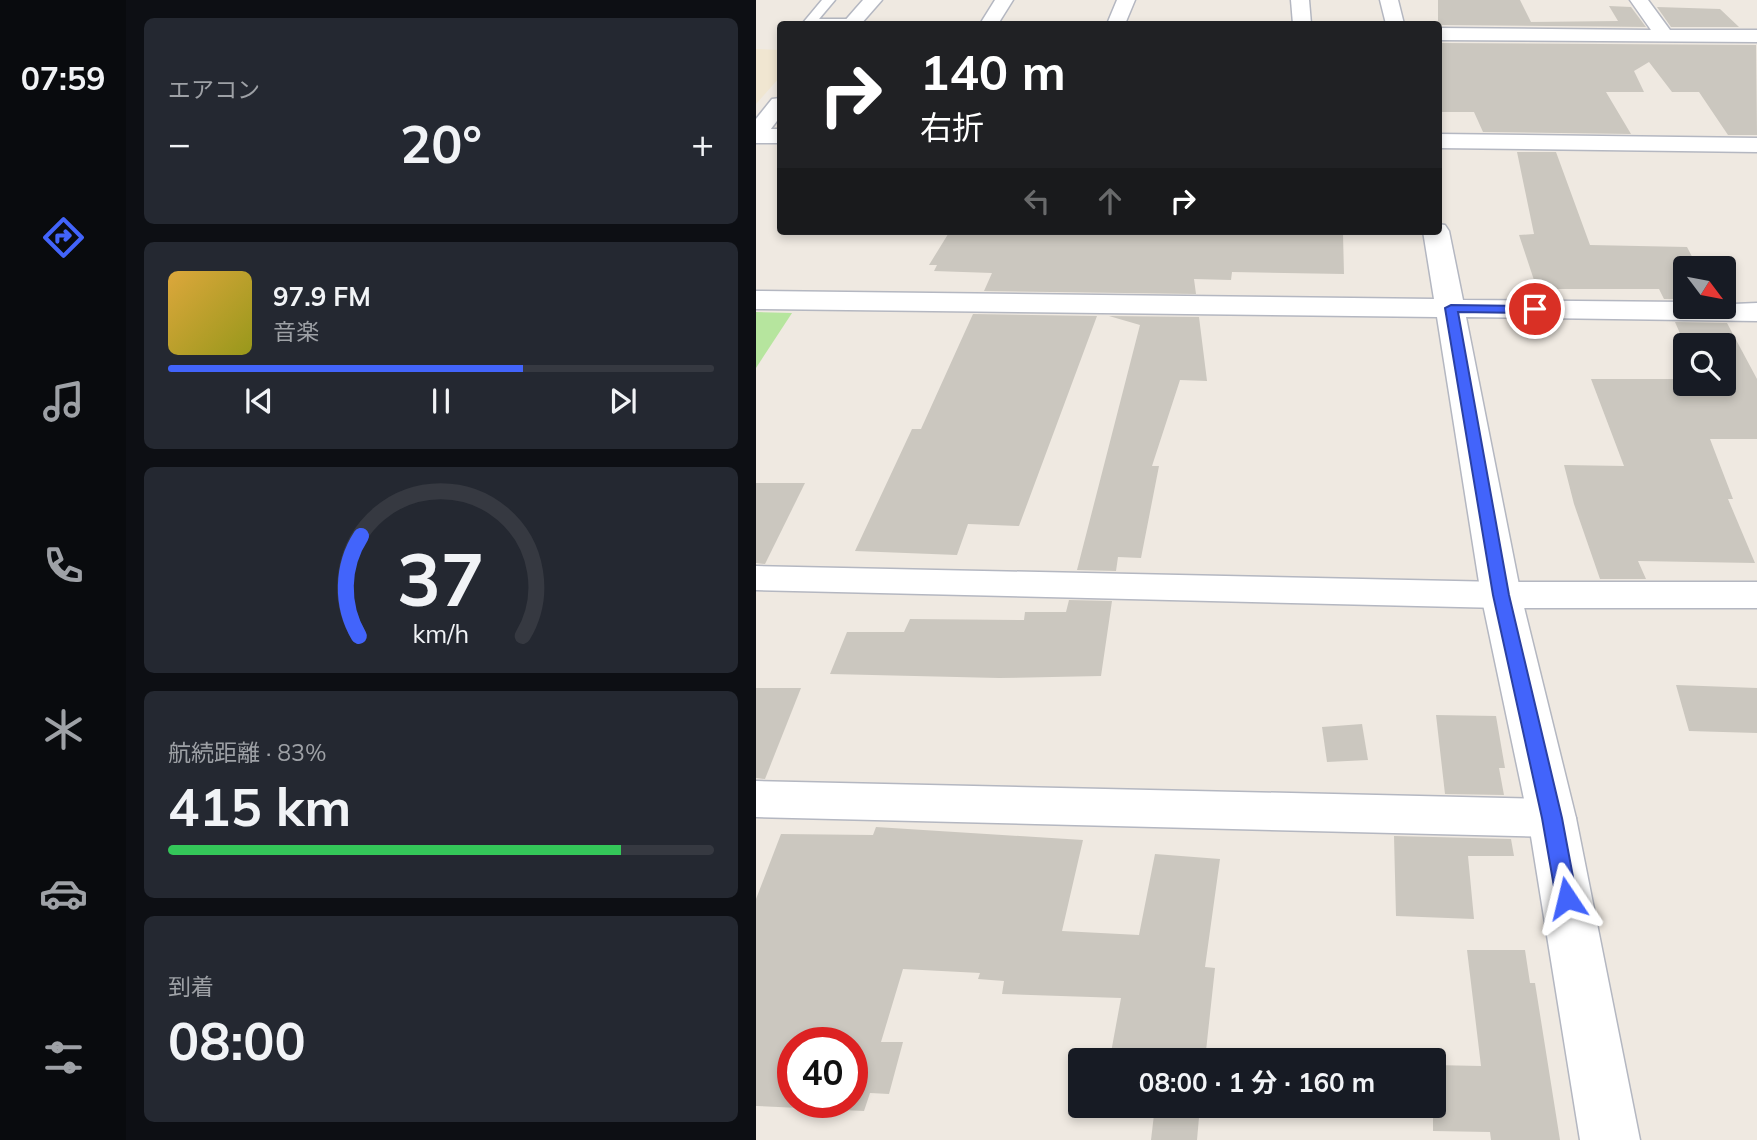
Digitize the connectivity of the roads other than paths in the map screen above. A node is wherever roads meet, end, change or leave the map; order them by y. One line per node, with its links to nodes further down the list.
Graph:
1 (829, 0): 8 (lane)
2 (873, 0): 9 (street)
3 (1004, 0): 10 (street)
4 (1126, 0): 11 (street)
5 (1300, 0): 12 (street)
6 (1389, 0): 13 (street)
7 (1639, 0): 15 (street)
8 (810, 21)
9 (854, 21)
10 (991, 21)
11 (1117, 21)
12 (1302, 21)
13 (1394, 21)
14 (1442, 34): 15 (street)
15 (1664, 35): 16 (street)
16 (1757, 36)
17 (777, 108): 18 (street)
18 (756, 134): 19 (street)
19 (777, 136)
20 (1442, 142): 21 (street)
21 (1757, 145)
22 (1437, 235): 24 (street)
23 (756, 300): 24 (street)
24 (1451, 308): 25 (street); 27 (street)
25 (1757, 312)
26 (756, 578): 27 (street)
27 (1501, 595): 28 (street); 30 (street)
28 (1757, 595)
29 (756, 799): 30 (street)
30 (1552, 818): 31 (street)
31 (1610, 1140)

